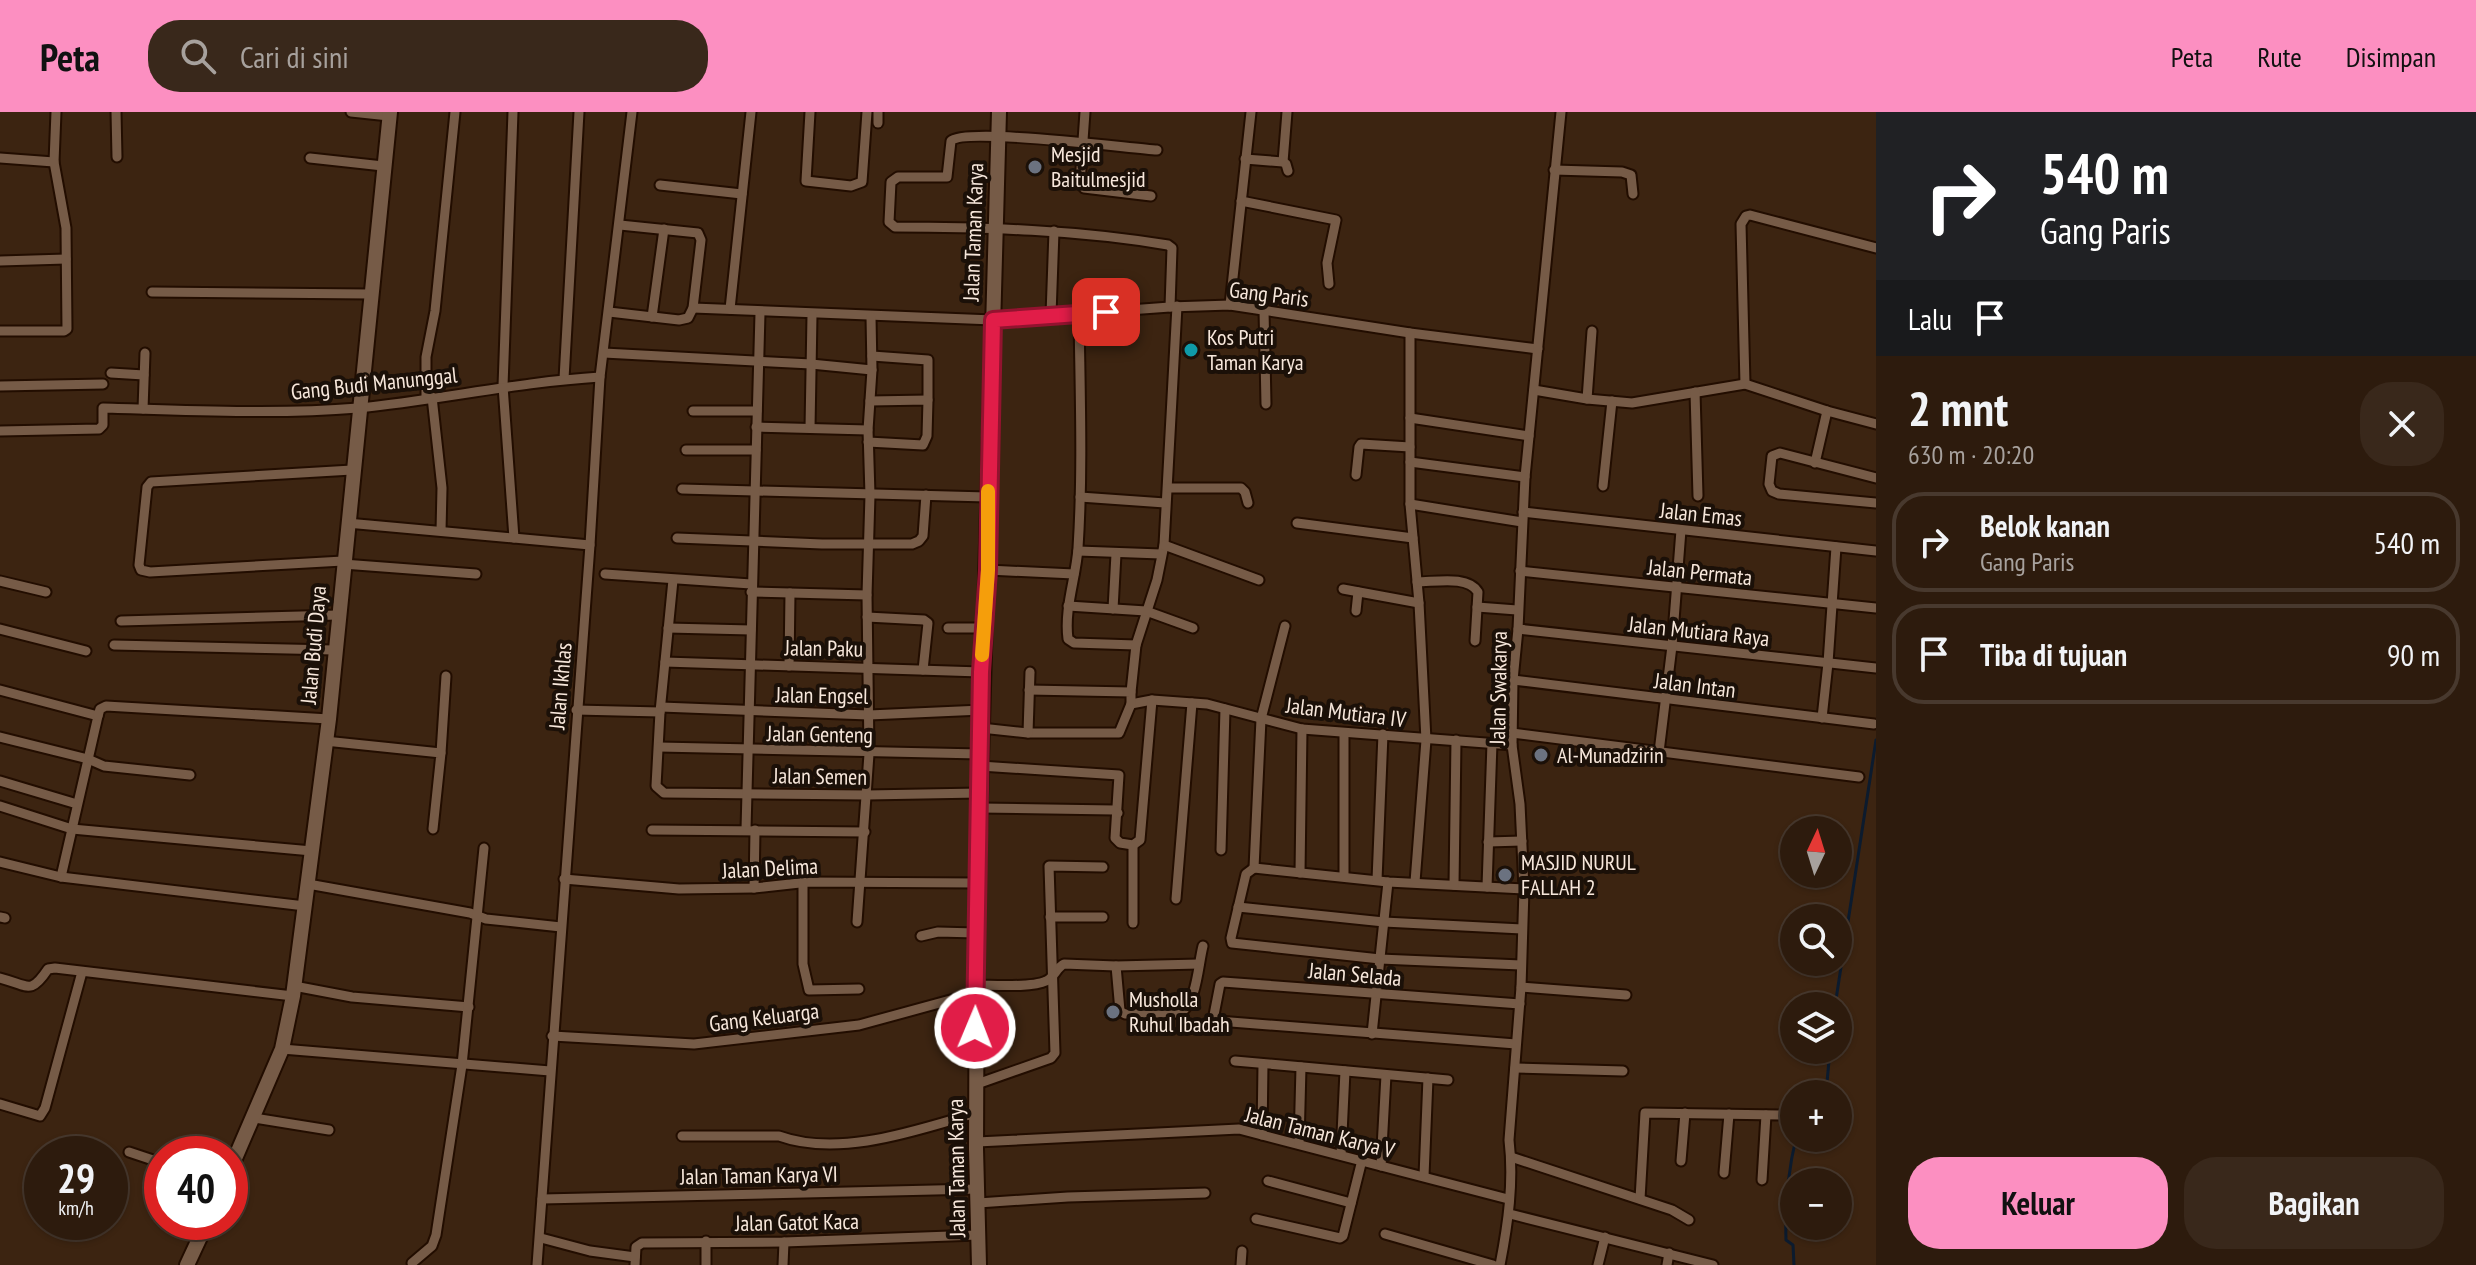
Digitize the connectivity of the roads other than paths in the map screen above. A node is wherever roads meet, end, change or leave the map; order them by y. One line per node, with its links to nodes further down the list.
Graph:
1 (56, 112): 25 (street)
2 (116, 112): 21 (street)
3 (351, 112): 16 (street)
4 (455, 112): 76 (street)
5 (513, 112): 73 (street)
6 (579, 112): 69 (street)
7 (632, 112): 33 (street, Jalan Ikhlas)
8 (751, 112): 29 (street)
9 (810, 112): 17 (street)
10 (867, 112): 17 (street)
11 (999, 112): 18 (street, Jalan Taman Karya)
12 (1085, 112): 19 (street)
13 (1251, 112): 24 (street)
14 (1287, 112): 24 (street)
15 (1561, 112): 27 (street, Jalan Swakarya)
16 (389, 114): 26 (street, Jalan Budi Daya)
17 (874, 120)
18 (997, 135): 19 (street); 34 (street, Jalan Taman Karya); 34 (street)
19 (1077, 144): 20 (street); 31 (street)
20 (1157, 150)
21 (117, 157)
22 (0, 158): 25 (street)
23 (310, 158): 26 (street)
24 (1245, 159): 32 (street)
25 (54, 162): 38 (street)
26 (383, 166): 42 (street, Jalan Budi Daya)
27 (1554, 170): 30 (street); 59 (street, Jalan Swakarya)
28 (660, 185): 29 (street)
29 (742, 194): 46 (street)
30 (1633, 194)
31 (1151, 196)
32 (1241, 201): 40 (street); 43 (street)
33 (620, 225): 35 (street); 48 (street, Jalan Ikhlas)
34 (995, 227): 36 (street); 55 (street, Jalan Taman Karya)
35 (664, 229): 45 (street); 53 (street)
36 (1054, 231): 44 (street); 52 (street)
37 (1876, 248): 71 (street)
38 (66, 259): 39 (street); 56 (street)
39 (0, 261)
40 (1329, 284)
41 (152, 292): 42 (street)
42 (370, 294): 82 (street, Jalan Budi Daya)
43 (1230, 305): 44 (street, Gang Paris); 47 (street, Gang Paris)
44 (1173, 306): 50 (street, Gang Paris); 105 (street)
45 (693, 308): 46 (street, Gang Paris); 53 (street)
46 (730, 309): 49 (street, Gang Paris)
47 (1264, 310): 58 (street, Gang Paris); 81 (street)
48 (609, 312): 53 (street); 61 (street, Jalan Ikhlas)
49 (760, 313): 51 (street, Gang Paris); 63 (street)
50 (1079, 314): 52 (street, Gang Paris); 112 (street)
51 (812, 315): 54 (street, Gang Paris); 64 (street)
52 (1051, 315): 55 (street, Gang Paris)
53 (652, 317)
54 (871, 317): 55 (street, Gang Paris); 62 (street)
55 (993, 320): 111 (street, Jalan Taman Karya)
56 (0, 331)
57 (1592, 331): 77 (street)
58 (1410, 333): 59 (street, Gang Paris); 87 (street)
59 (1538, 349): 74 (street, Jalan Swakarya)
60 (145, 353): 67 (street)
61 (604, 353): 63 (street); 68 (street, Jalan Ikhlas)
62 (872, 356): 65 (street); 78 (street)
63 (758, 363): 64 (street); 85 (street)
64 (811, 364): 65 (street); 90 (street)
65 (872, 370): 79 (street)
66 (111, 373): 67 (street)
67 (144, 375): 83 (street)
68 (600, 377): 69 (street, Gang Budi Manunggal); 127 (street, Jalan Ikhlas)
69 (564, 379): 73 (street, Gang Budi Manunggal)
70 (103, 384): 72 (street)
71 (1745, 384): 75 (street); 86 (street)
72 (0, 386)
73 (503, 386): 76 (street, Gang Budi Manunggal); 122 (street)
74 (1534, 390): 77 (street); 93 (street, Jalan Swakarya)
75 (1695, 392): 80 (street); 110 (street)
76 (429, 397): 82 (street, Gang Budi Manunggal); 121 (street)
77 (1587, 399): 80 (street)
78 (928, 400): 79 (street); 94 (street)
79 (870, 401): 91 (street)
80 (1612, 401): 104 (street)
81 (1266, 404)
82 (359, 408): 83 (street, Gang Budi Manunggal); 100 (street, Jalan Budi Daya)
83 (143, 409): 92 (street, Gang Budi Manunggal)
84 (693, 411): 85 (street)
85 (757, 411): 89 (street)
86 (1827, 411): 88 (street); 99 (street)
87 (1410, 418): 93 (street); 95 (street)
88 (1876, 424)
89 (756, 427): 90 (street); 97 (street)
90 (810, 428): 91 (street)
91 (868, 430): 94 (street)
92 (0, 431)
93 (1529, 436): 102 (street, Jalan Swakarya)
94 (868, 442): 108 (street)
95 (1410, 447): 98 (street); 101 (street)
96 (686, 450): 97 (street)
97 (756, 450): 107 (street)
98 (1410, 462): 102 (street); 116 (street)
99 (1815, 463): 103 (street); 115 (street)
100 (352, 470): 118 (street, Jalan Budi Daya); 133 (street)
101 (1356, 475)
102 (1525, 477): 117 (street, Jalan Swakarya)
103 (1876, 478)
104 (1603, 486)
105 (1168, 488): 113 (street); 114 (street)
106 (682, 489): 107 (street)
107 (755, 492): 108 (street); 125 (street)
108 (870, 495): 109 (street); 126 (street)
109 (926, 495): 111 (street); 126 (street)
110 (1698, 496)
111 (987, 497): 134 (street, Jalan Taman Karya)
112 (1080, 497): 113 (street); 130 (street)
113 (1165, 503): 129 (street)
114 (1248, 503)
115 (1876, 503)
116 (1410, 504): 117 (street, Jalan Emas); 124 (street)
117 (1522, 517): 120 (street, Jalan Emas); 135 (street, Jalan Swakarya)
118 (347, 523): 121 (street); 133 (street, Jalan Budi Daya)
119 (1297, 523): 124 (street)
120 (1681, 530): 128 (street, Jalan Emas); 144 (street)
121 (441, 531): 122 (street)
122 (514, 538): 127 (street)
123 (677, 538): 125 (street)
124 (1413, 538): 142 (street)
125 (753, 540): 126 (street); 143 (street)
126 (869, 544): 149 (street)
127 (590, 545): 195 (street, Jalan Ikhlas)
128 (1836, 547): 131 (street, Jalan Emas); 151 (street)
129 (1163, 550): 132 (street); 140 (street); 157 (street)
130 (1078, 551): 132 (street); 138 (street)
131 (1876, 551)
132 (1116, 554): 155 (street)
133 (343, 562): 136 (street); 159 (street, Jalan Budi Daya)
134 (988, 570): 138 (street); 165 (street, Jalan Taman Karya)
135 (1520, 571): 144 (street, Jalan Permata); 156 (street, Jalan Swakarya)
136 (476, 574)
137 (605, 574): 139 (street)
138 (1074, 574): 152 (street)
139 (673, 580): 143 (street); 163 (street)
140 (1259, 580)
141 (0, 581): 146 (street)
142 (1417, 582): 150 (street); 153 (street)
143 (751, 588): 148 (street); 169 (street)
144 (1675, 588): 151 (street, Jalan Permata); 173 (street)
145 (1343, 589): 147 (street)
146 (46, 592)
147 (1358, 592): 150 (street); 158 (street)
148 (790, 593): 149 (street); 179 (street)
149 (867, 595): 160 (street)
150 (1419, 603): 212 (street)
151 (1831, 603): 154 (street, Jalan Permata); 177 (street)
152 (1068, 606): 155 (street); 172 (street)
153 (1477, 607): 156 (street); 170 (street)
154 (1876, 608)
155 (1113, 609): 157 (street)
156 (1517, 610): 168 (street, Jalan Swakarya)
157 (1146, 611): 166 (street); 172 (street)
158 (1356, 611)
159 (338, 615): 161 (street); 174 (street, Jalan Budi Daya)
160 (867, 617): 180 (street); 182 (street)
161 (121, 621)
162 (1285, 626): 203 (street)
163 (668, 628): 169 (street); 176 (street)
164 (948, 628): 165 (street)
165 (983, 628): 183 (street, Jalan Taman Karya)
166 (1193, 628)
167 (0, 629): 175 (street)
168 (1518, 629): 173 (street, Jalan Mutiara Raya); 186 (street, Jalan Swakarya)
169 (751, 630): 178 (street)
170 (1475, 641)
171 (114, 645): 174 (street)
172 (1136, 645): 189 (street)
173 (1672, 646): 177 (street, Jalan Mutiara Raya); 191 (street)
174 (334, 650): 202 (street, Jalan Budi Daya)
175 (86, 651)
176 (665, 662): 178 (street, Jalan Paku); 196 (street)
177 (1828, 663): 181 (street, Jalan Mutiara Raya); 201 (street)
178 (749, 665): 179 (street, Jalan Paku); 198 (street)
179 (789, 666): 180 (street, Jalan Paku)
180 (867, 667): 182 (street, Jalan Paku); 199 (street)
181 (1876, 668)
182 (923, 670): 183 (street, Jalan Paku)
183 (981, 672): 197 (street, Jalan Taman Karya)
184 (1030, 672): 188 (street)
185 (446, 676): 220 (street)
186 (1513, 680): 191 (street, Jalan Intan); 209 (street, Jalan Swakarya)
187 (0, 690): 200 (street)
188 (1029, 690): 189 (street); 207 (street)
189 (1131, 692): 193 (street)
190 (1152, 700): 192 (street, Jalan Mutiara IV); 193 (street, Jalan Mutiara IV); 240 (street)
191 (1664, 700): 201 (street, Jalan Intan); 219 (street)
192 (1192, 703): 194 (street, Jalan Mutiara IV); 262 (street)
193 (1131, 704): 207 (street)
194 (1225, 709): 203 (street, Jalan Mutiara IV); 242 (street)
195 (576, 710): 196 (street, Jalan Engsel); 250 (street, Jalan Ikhlas)
196 (661, 710): 198 (street, Jalan Engsel); 217 (street)
197 (982, 710): 199 (street, Jalan Engsel); 205 (street, Jalan Taman Karya)
198 (748, 711): 199 (street, Jalan Engsel); 218 (street)
199 (869, 715): 221 (street)
200 (98, 716): 202 (street); 222 (street)
201 (1822, 718): 204 (street, Jalan Intan)
202 (329, 719): 214 (street, Jalan Budi Daya)
203 (1261, 719): 206 (street, Jalan Mutiara IV); 246 (street)
204 (1874, 724)
205 (981, 728): 207 (street); 223 (street, Jalan Taman Karya)
206 (1302, 729): 208 (street, Jalan Mutiara IV); 247 (street)
207 (1028, 733)
208 (1344, 733): 210 (street, Jalan Mutiara IV); 248 (street)
209 (1512, 733): 216 (street, Jalan Swakarya); 219 (street)
210 (1383, 734): 212 (street, Jalan Mutiara IV); 251 (street)
211 (0, 737): 222 (street)
212 (1426, 740): 213 (street, Jalan Mutiara IV); 254 (street)
213 (1456, 740): 215 (street, Jalan Mutiara IV); 258 (street)
214 (325, 741): 220 (street); 243 (street, Jalan Budi Daya)
215 (1492, 743): 216 (street, Jalan Mutiara IV); 239 (street)
216 (1512, 745): 238 (street, Jalan Swakarya)
217 (659, 747): 218 (street, Jalan Genteng); 227 (street, Jalan Semen)
218 (748, 750): 221 (street, Jalan Genteng); 227 (street)
219 (1659, 752): 225 (street)
220 (441, 753): 234 (street)
221 (869, 754): 223 (street, Jalan Genteng); 228 (street)
222 (88, 759): 224 (street); 230 (street)
223 (980, 760): 229 (street, Jalan Taman Karya); 232 (street, Jalan Genteng)
224 (190, 775)
225 (1859, 777)
226 (0, 781): 230 (street)
227 (747, 793): 228 (street, Jalan Semen); 236 (street)
228 (867, 795): 229 (street, Jalan Semen); 237 (street)
229 (980, 800): 232 (street, Jalan Semen); 255 (street, Jalan Taman Karya)
230 (77, 804): 233 (street)
231 (0, 806): 233 (street)
232 (1118, 813): 240 (street)
233 (72, 829): 243 (street); 249 (street)
234 (433, 829)
235 (652, 830): 236 (street)
236 (750, 830): 237 (street); 260 (street)
237 (865, 832): 257 (street)
238 (1522, 841): 239 (street); 261 (street, Jalan Swakarya)
239 (1488, 842): 259 (street)
240 (1137, 843): 270 (street)
241 (484, 848): 265 (street)
242 (1221, 850)
243 (312, 851): 256 (street, Jalan Budi Daya)
244 (0, 862): 249 (street)
245 (1103, 867): 266 (street)
246 (1254, 868): 247 (street); 264 (street)
247 (1300, 873): 248 (street)
248 (1344, 876): 251 (street)
249 (61, 877): 263 (street)
250 (564, 879): 260 (street, Jalan Delima); 271 (street, Jalan Ikhlas)
251 (1377, 880): 253 (street)
252 (803, 882): 257 (street, Jalan Delima); 260 (street, Jalan Delima); 284 (street)
253 (1388, 882): 254 (street); 269 (street)
254 (1415, 882): 258 (street)
255 (977, 883): 257 (street, Jalan Delima); 273 (street, Jalan Taman Karya)
256 (308, 884): 263 (street, Jalan Budi Daya); 265 (street)
257 (860, 884): 268 (street)
258 (1454, 885): 259 (street)
259 (1487, 887): 261 (street)
260 (754, 888)
261 (1524, 889): 272 (street, Jalan Swakarya)
262 (1176, 899)
263 (305, 906): 286 (street, Jalan Budi Daya)
264 (1238, 907): 269 (street); 276 (street)
265 (479, 916): 271 (street); 290 (street)
266 (1050, 917): 267 (street); 282 (street)
267 (1103, 917)
268 (857, 922)
269 (1384, 922): 272 (street); 276 (street)
270 (1133, 923)
271 (561, 927): 292 (street, Jalan Ikhlas)
272 (1522, 929): 278 (street, Jalan Swakarya)
273 (976, 933): 274 (street); 285 (street, Jalan Taman Karya)
274 (921, 936)
275 (1203, 946): 277 (street)
276 (1380, 959): 278 (street); 287 (street)
277 (1199, 964): 279 (street); 279 (street)
278 (1521, 965): 283 (street, Jalan Swakarya)
279 (1116, 966): 282 (street, Gang Keluarga)
280 (82, 972): 281 (street); 286 (street); 307 (street)
281 (0, 978)
282 (1052, 978): 285 (street, Gang Keluarga); 306 (street)
283 (1521, 987): 288 (street); 289 (street, Jalan Swakarya)
284 (859, 989)
285 (976, 989): 292 (street, Gang Keluarga); 306 (street, Jalan Taman Karya)
286 (293, 991): 290 (street); 294 (street, Jalan Budi Daya)
287 (1377, 995): 289 (street, Jalan Selada); 291 (street); 291 (street, Jalan Selada)
288 (1626, 995)
289 (1520, 1004): 293 (street, Jalan Swakarya)
290 (469, 1007): 297 (street)
291 (1372, 1034): 293 (street)
292 (552, 1036): 300 (street, Jalan Ikhlas)
293 (1516, 1044): 299 (street, Jalan Swakarya)
294 (282, 1049): 297 (street); 313 (street, Jalan Budi Daya)
295 (1235, 1061): 296 (street)
296 (1263, 1064): 298 (street); 315 (street)
297 (462, 1065): 300 (street); 350 (street)
298 (1301, 1067): 301 (street); 319 (street)
299 (1515, 1068): 302 (street); 323 (street, Jalan Swakarya)
300 (550, 1071): 333 (street, Jalan Ikhlas)
301 (1345, 1071): 303 (street); 321 (street)
302 (1623, 1071)
303 (1386, 1075): 304 (street); 326 (street)
304 (1428, 1078): 305 (street); 328 (street)
305 (1448, 1080)
306 (977, 1084): 308 (street, Jalan Taman Karya)
307 (0, 1104)
308 (976, 1113): 317 (street); 318 (street, Jalan Taman Karya)
309 (1685, 1113): 310 (street); 325 (street); 335 (street)
310 (1729, 1114): 311 (street); 327 (street)
311 (1766, 1115): 312 (street); 329 (street)
312 (1780, 1115)
313 (254, 1118): 314 (street); 316 (street, Jalan Budi Daya)
314 (329, 1130)
315 (1262, 1135): 318 (street, Jalan Taman Karya V); 319 (street, Jalan Taman Karya V)
316 (246, 1136)
317 (682, 1136)
318 (977, 1142): 332 (street, Jalan Taman Karya)
319 (1299, 1144): 321 (street, Jalan Taman Karya V)
320 (129, 1152): 322 (street)
321 (1341, 1155): 324 (street, Jalan Taman Karya V)
322 (144, 1157)
323 (1511, 1157): 334 (street, Jalan Swakarya); 335 (street)
324 (1362, 1160): 326 (street, Jalan Taman Karya V); 336 (street)
325 (1681, 1161)
326 (1381, 1166): 328 (street, Jalan Taman Karya V)
327 (1724, 1173)
328 (1424, 1176): 334 (street, Jalan Taman Karya V)
329 (1762, 1180)
330 (1268, 1181): 336 (street)
331 (1205, 1193): 332 (street, Jalan Taman Karya VI)
332 (978, 1196): 333 (street, Jalan Taman Karya VI); 341 (street, Jalan Taman Karya)
333 (542, 1199): 343 (street, Jalan Ikhlas)
334 (1508, 1199): 337 (street, Jalan Swakarya)
335 (1640, 1199): 339 (street)
336 (1351, 1203): 338 (street)
337 (1510, 1214): 342 (street); 358 (street, Jalan Swakarya)
338 (1256, 1219)
339 (1689, 1220)
340 (1385, 1234): 357 (street)
341 (978, 1235): 346 (street, Jalan Gatot Kaca); 355 (street, Jalan Taman Karya)
342 (1605, 1237): 348 (street); 359 (street)
343 (541, 1238): 349 (street); 352 (street, Jalan Ikhlas)
344 (199, 1240): 351 (street)
345 (706, 1241): 346 (street, Jalan Gatot Kaca); 349 (street, Jalan Gatot Kaca); 353 (street)
346 (784, 1242): 354 (street)
347 (1242, 1251): 356 (street)
348 (1669, 1253): 360 (street); 361 (street)
349 (635, 1261)
350 (412, 1263)
351 (187, 1265)
352 (537, 1265)
353 (706, 1265)
354 (783, 1265)
355 (979, 1265)
356 (1241, 1265)
357 (1493, 1265)
358 (1500, 1265)
359 (1598, 1265)
360 (1667, 1265)
361 (1713, 1265)

